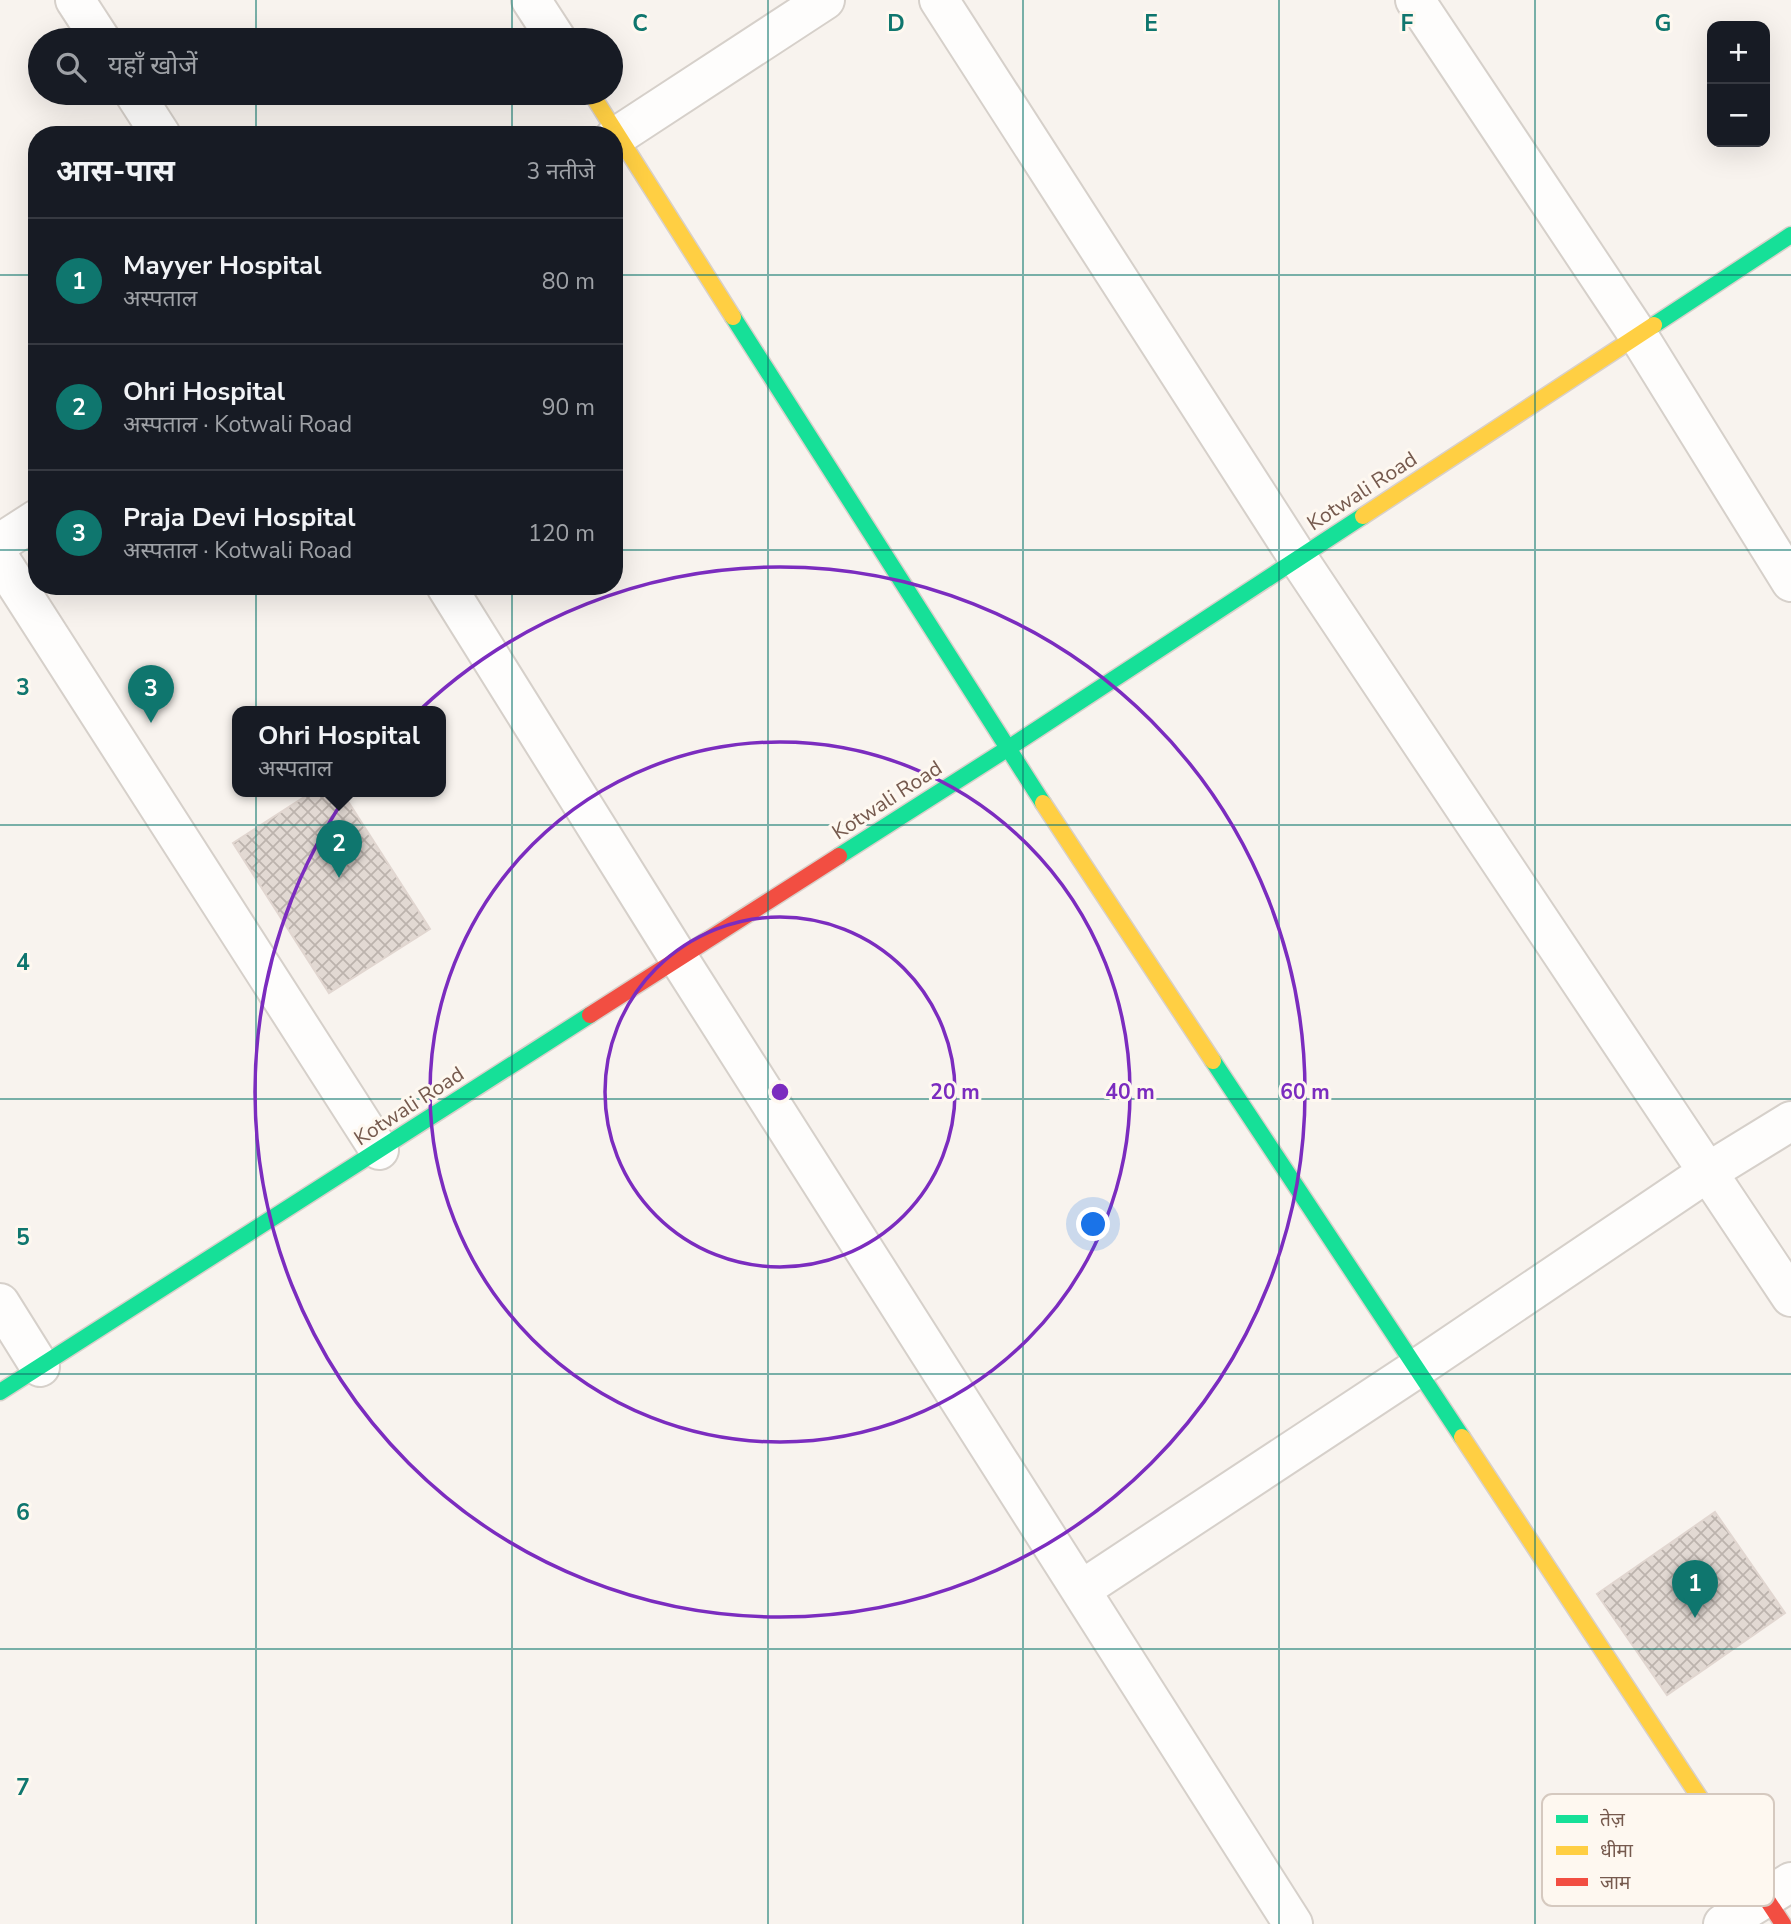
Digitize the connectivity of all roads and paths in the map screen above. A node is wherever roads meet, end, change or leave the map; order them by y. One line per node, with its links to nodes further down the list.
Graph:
1 (75, 0): 6 (street)
2 (531, 0): 7 (street)
3 (825, 0): 12 (street)
4 (939, 0): 18 (street)
5 (1415, 0): 15 (street)
6 (93, 28)
7 (549, 28)
8 (142, 105): 10 (street)
9 (598, 105): 11 (street)
10 (155, 126)
11 (610, 126)
12 (623, 132)
13 (623, 148): 22 (street)
14 (1791, 235): 15 (street, Kotwali Road)
15 (1638, 335): 18 (street, Kotwali Road); 20 (street)
16 (28, 525): 17 (street)
17 (0, 543)
18 (1298, 558): 22 (street, Kotwali Road); 26 (street)
19 (0, 559): 25 (street)
20 (1791, 582)
21 (452, 595): 23 (street)
22 (1007, 749): 23 (street, Kotwali Road); 30 (street)
23 (679, 959): 25 (street, Kotwali Road); 32 (street)
24 (1791, 1121): 26 (street)
25 (379, 1150): 29 (street, Kotwali Road)
26 (1707, 1172): 27 (street); 30 (street)
27 (1791, 1297)
28 (0, 1303): 29 (street)
29 (40, 1367): 31 (street, Kotwali Road)
30 (1416, 1369): 32 (street); 33 (street)
31 (0, 1392)
32 (1081, 1590): 35 (street)
33 (1707, 1794)
34 (1768, 1906): 36 (street)
35 (1293, 1924)
36 (1723, 1924)

